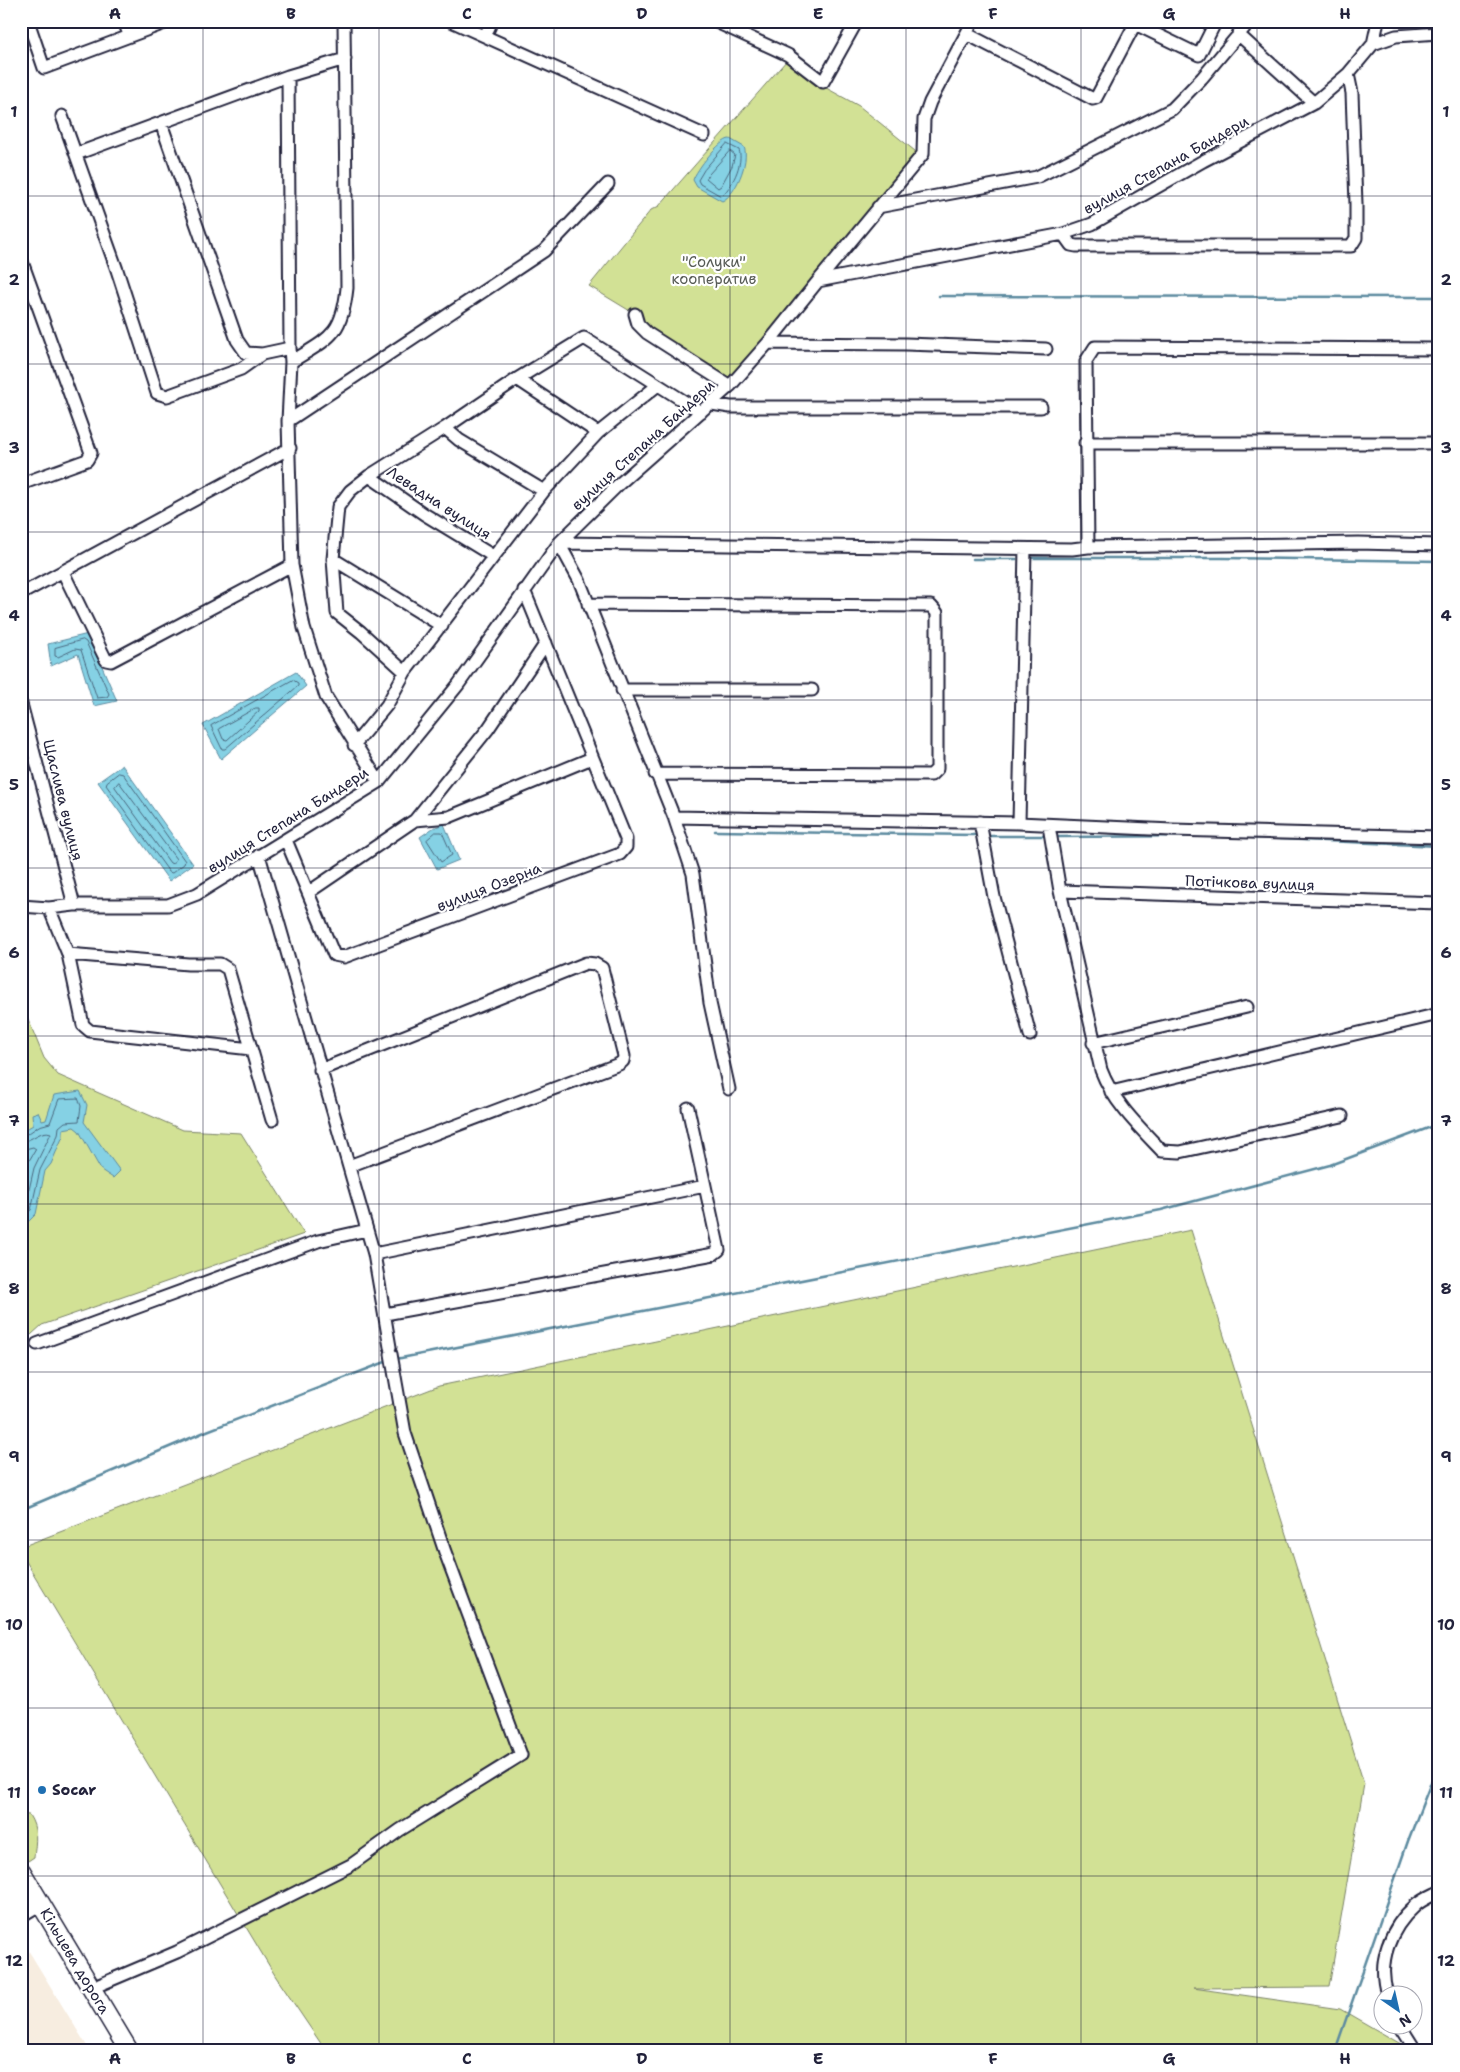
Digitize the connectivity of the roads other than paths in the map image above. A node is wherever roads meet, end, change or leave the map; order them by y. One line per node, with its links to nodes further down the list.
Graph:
1 (28, 21): 17 (street)
2 (124, 21): 17 (street)
3 (170, 21): 17 (street)
4 (344, 21): 20 (street)
5 (451, 21): 18 (street)
6 (492, 21): 18 (street)
7 (714, 21): 8 (street)
8 (857, 21)
9 (973, 21): 15 (street)
10 (1216, 21): 13 (street)
11 (1250, 21): 16 (street)
12 (1378, 21): 19 (street)
13 (1132, 23): 15 (street)
14 (1438, 29): 19 (street)
15 (967, 34): 29 (street)
16 (1238, 34): 23 (street); 29 (street)
17 (129, 35)
18 (485, 36): 26 (street)
19 (1373, 44): 21 (street, вулиця Степана Бандери)
20 (345, 59): 22 (street); 39 (street)
21 (1348, 74): 23 (street, вулиця Степана Бандери); 30 (street)
22 (288, 76): 25 (street); 35 (street)
23 (1314, 103): 30 (street, вулиця Степана Бандери)
24 (62, 116): 27 (street)
25 (161, 123): 27 (street); 38 (street)
26 (704, 135)
27 (76, 154): 38 (street)
28 (608, 184): 46 (street)
29 (878, 207): 32 (street)
30 (1063, 234): 32 (street, вулиця Степана Бандери)
31 (21, 259): 53 (street)
32 (818, 280): 34 (street, вулиця Степана Бандери)
33 (635, 314): 42 (street)
34 (768, 343): 36 (street); 42 (street, вулиця Степана Бандери)
35 (290, 348): 38 (street); 39 (street)
36 (1046, 349)
37 (1439, 349): 49 (street)
38 (262, 354)
39 (291, 362): 46 (street)
40 (517, 379): 41 (street, Левадна вулиця); 47 (street, Левадна вулиця); 48 (street)
41 (658, 385): 45 (street, Левадна вулиця); 48 (street, Левадна вулиця)
42 (730, 386): 43 (street, вулиця Степана Бандери)
43 (712, 404): 44 (street); 45 (street, вулиця Степана Бандери)
44 (1041, 407)
45 (701, 412): 55 (street, вулиця Степана Бандери)
46 (288, 421): 51 (street)
47 (445, 428): 52 (street, Левадна вулиця); 54 (street)
48 (598, 433): 54 (street, Левадна вулиця)
49 (1086, 443): 50 (street); 57 (street)
50 (1439, 443)
51 (290, 448): 61 (street); 62 (street)
52 (369, 476): 59 (street, Левадна вулиця); 60 (street, Левадна вулиця)
53 (21, 484)
54 (544, 491): 59 (street, Левадна вулиця)
55 (559, 543): 58 (street); 63 (street, вулиця Степана Бандери); 65 (street)
56 (1439, 545): 57 (street)
57 (1088, 547): 58 (street)
58 (1025, 549): 79 (street)
59 (493, 556): 66 (street, Левадна вулиця)
60 (333, 559): 66 (street); 68 (street, Левадна вулиця)
61 (292, 565): 62 (street); 72 (street)
62 (63, 572): 64 (street)
63 (524, 590): 67 (street, вулиця Озерна); 75 (street, вулиця Степана Бандери)
64 (21, 594)
65 (588, 604): 69 (street); 74 (street)
66 (442, 626): 68 (street, Левадна вулиця)
67 (546, 643): 73 (street, вулиця Озерна); 77 (street)
68 (406, 672): 72 (street, Левадна вулиця)
69 (622, 690): 70 (street); 74 (street)
70 (812, 690)
71 (21, 704): 87 (street, Щаслива вулиця)
72 (354, 745): 75 (street)
73 (592, 758): 77 (street); 85 (street, вулиця Озерна)
74 (655, 774): 76 (street)
75 (379, 782): 82 (street, вулиця Степана Бандери)
76 (674, 817): 78 (street); 97 (street)
77 (416, 820): 85 (street)
78 (980, 822): 79 (street); 93 (street)
79 (1019, 823): 80 (street)
80 (1049, 826): 81 (street); 84 (street)
81 (1439, 837)
82 (286, 840): 83 (street, вулиця Степана Бандери); 85 (street, вулиця Озерна)
83 (259, 856): 87 (street, вулиця Степана Бандери); 96 (street)
84 (1060, 891): 86 (street, Потічкова вулиця); 94 (street)
85 (309, 892)
86 (1439, 903)
87 (74, 905): 89 (street, вулиця Степана Бандери)
88 (21, 906): 89 (street, вулиця Степана Бандери)
89 (49, 908): 90 (street)
90 (68, 954): 95 (street); 95 (street)
91 (1247, 1007): 94 (street)
92 (1439, 1014): 98 (street)
93 (1030, 1035)
94 (1093, 1043): 98 (street)
95 (251, 1049): 101 (street)
96 (320, 1070): 102 (street); 102 (street)
97 (729, 1088)
98 (1111, 1092): 100 (street)
99 (688, 1108): 103 (street)
100 (1342, 1116)
101 (272, 1120)
102 (349, 1166): 104 (street)
103 (705, 1186): 105 (street); 106 (street)
104 (367, 1230): 105 (street); 107 (street)
105 (374, 1254): 106 (street)
106 (385, 1314): 113 (street)
107 (36, 1344)
108 (21, 1871): 110 (highway, Кільцева дорога)
109 (1439, 1892): 112 (street)
110 (41, 1904): 111 (street); 113 (highway, Кільцева дорога)
111 (21, 1916)
112 (1386, 1984)
113 (92, 1988): 115 (highway, Кільцева дорога)
114 (1405, 2034): 116 (street)
115 (129, 2051)
116 (1416, 2051)

